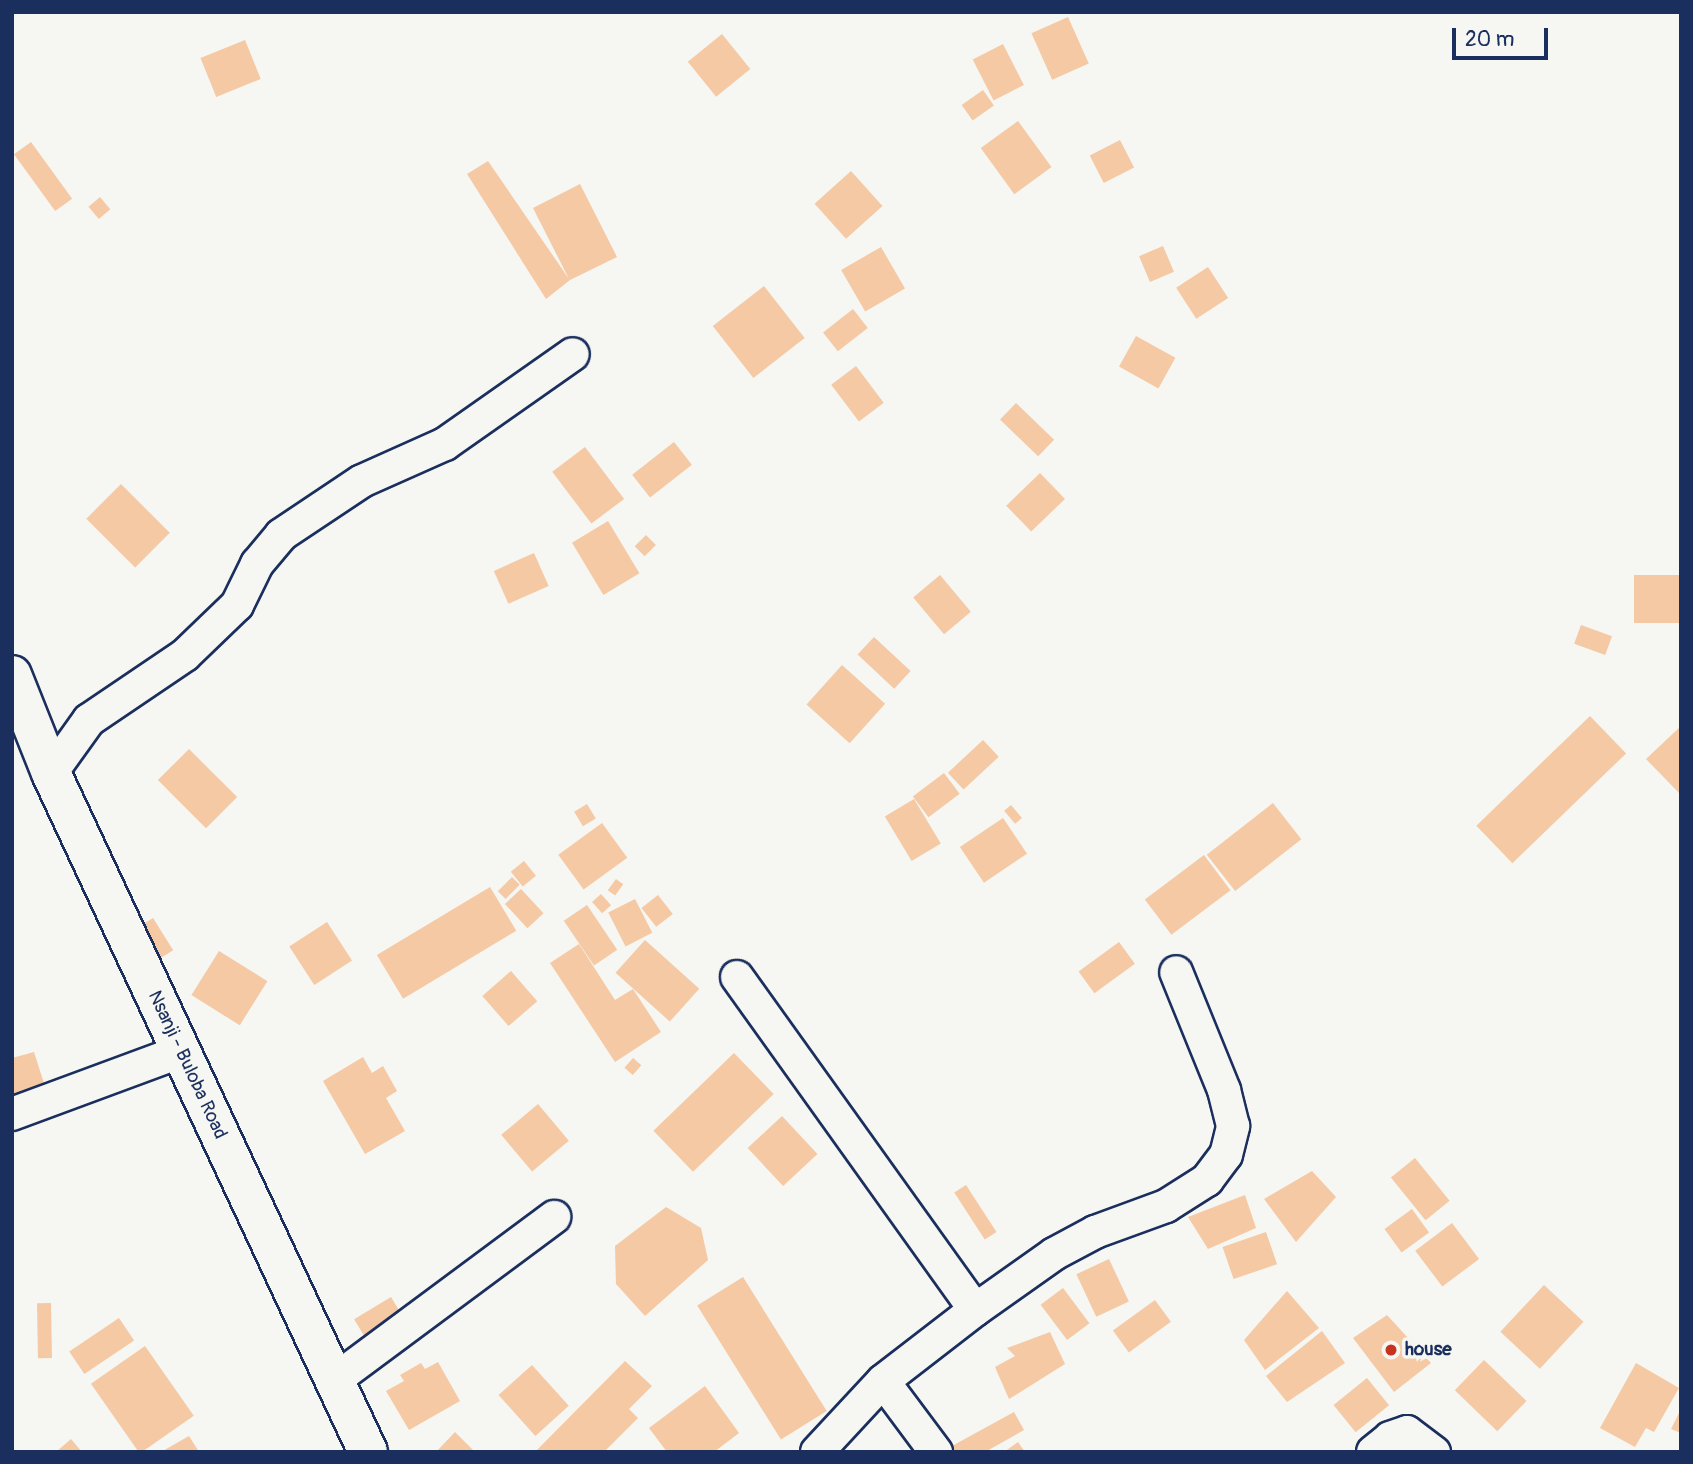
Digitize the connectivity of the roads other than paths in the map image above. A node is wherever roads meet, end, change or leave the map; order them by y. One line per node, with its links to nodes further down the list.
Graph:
1 (573, 354): 3 (street)
2 (12, 675): 3 (main road, Nsanji - Buloba Road)
3 (51, 773): 6 (main road, Nsanji - Buloba Road)
4 (1176, 972): 9 (street)
5 (737, 977): 9 (street)
6 (180, 1052): 7 (street); 10 (main road, Nsanji - Buloba Road)
7 (12, 1114)
8 (554, 1217): 10 (street)
9 (975, 1310): 11 (street)
10 (336, 1378): 12 (main road, Nsanji - Buloba Road)
11 (883, 1381): 13 (street); 14 (street)
12 (368, 1452)
13 (817, 1452)
14 (936, 1452)
15 (1373, 1452): 16 (street)
16 (1434, 1452)

